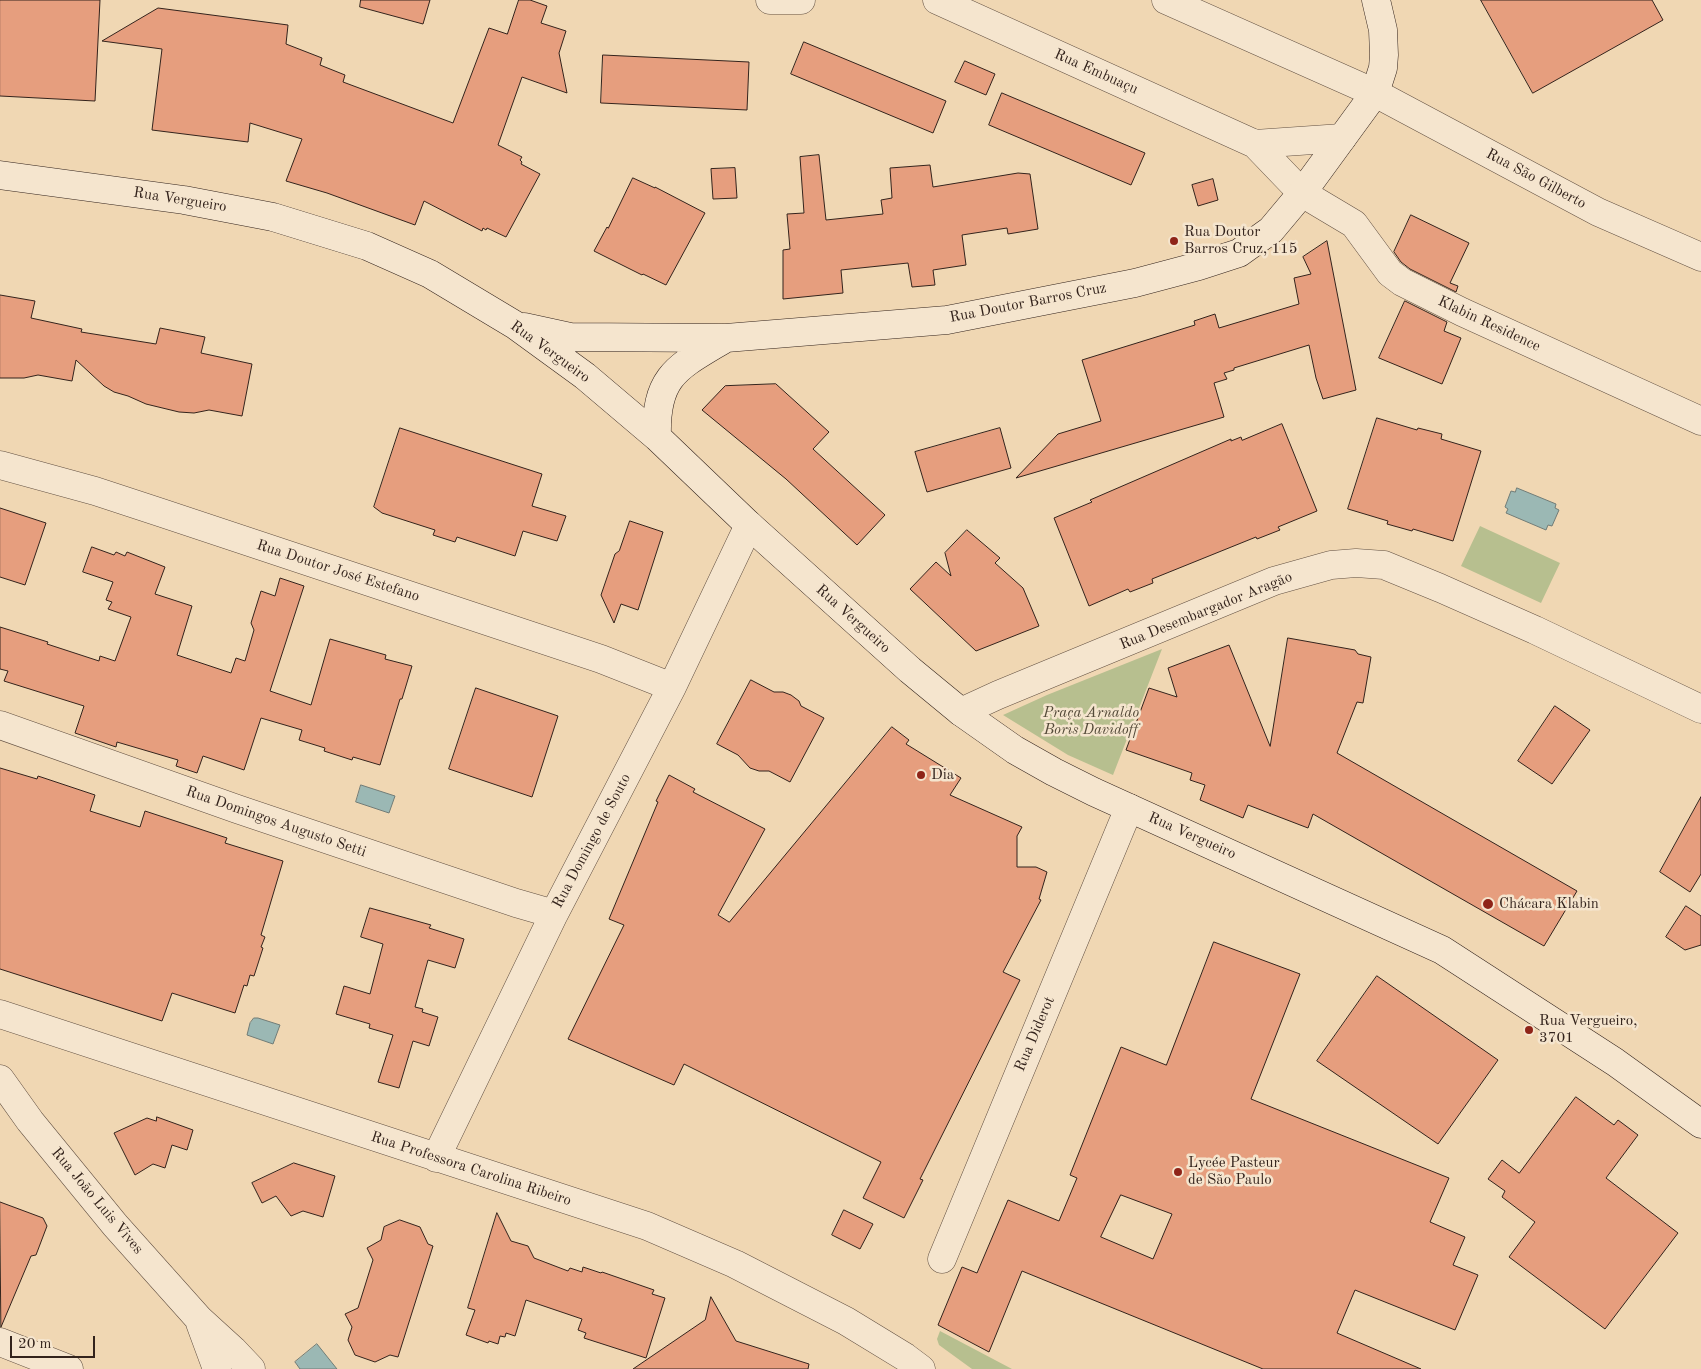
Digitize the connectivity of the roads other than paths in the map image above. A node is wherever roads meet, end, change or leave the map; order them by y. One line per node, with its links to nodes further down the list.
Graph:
1 (770, 0): 2 (street)
2 (800, 0)
3 (937, 0): 8 (street, Rua Embuaçu)
4 (1166, 0): 6 (street, Rua São Gilberto)
5 (1376, 0): 6 (street, Rua Doutor Barros Cruz)
6 (1375, 93): 7 (street, Rua Doutor Barros Cruz); 11 (street, Rua São Gilberto)
7 (1342, 138): 8 (street, Rua Embuaçu); 10 (street, Rua Doutor Barros Cruz)
8 (1255, 144): 10 (street, Rua Embuaçu)
9 (0, 175): 12 (street, Rua Vergueiro)
10 (1302, 193): 13 (street, Rua Doutor Barros Cruz); 14 (street, Klabin Residence)
11 (1701, 257)
12 (514, 325): 13 (street, Rua Doutor Barros Cruz); 15 (street, Rua Vergueiro)
13 (726, 338): 15 (street, Rua Doutor Barros Cruz)
14 (1701, 421)
15 (658, 437): 17 (street, Rua Vergueiro)
16 (0, 465): 18 (street, Rua Doutor José Estefano)
17 (749, 525): 18 (street, Rua Domingo de Souto); 20 (street, Rua Vergueiro)
18 (672, 687): 23 (street, Rua Domingo de Souto)
19 (1701, 709): 20 (street, Rua Desembargador Aragão)
20 (961, 712): 22 (street, Rua Vergueiro)
21 (0, 726): 23 (street, Rua Domingos Augusto Setti)
22 (1129, 808): 26 (street, Rua Vergueiro); 28 (street, Rua Diderot)
23 (554, 914): 27 (street, Rua Domingo de Souto)
24 (0, 1014): 27 (street, Rua Professora Carolina Ribeiro)
25 (0, 1079): 29 (street, Rua João Luis Vives)
26 (1701, 1124)
27 (436, 1158): 34 (street, Rua Professora Carolina Ribeiro)
28 (942, 1259)
29 (199, 1319): 32 (street, Rua João Luis Vives); 33 (street, Rua João Luis Vives)
30 (0, 1342): 31 (street)
31 (69, 1369)
32 (217, 1369)
33 (251, 1369)
34 (921, 1369)

